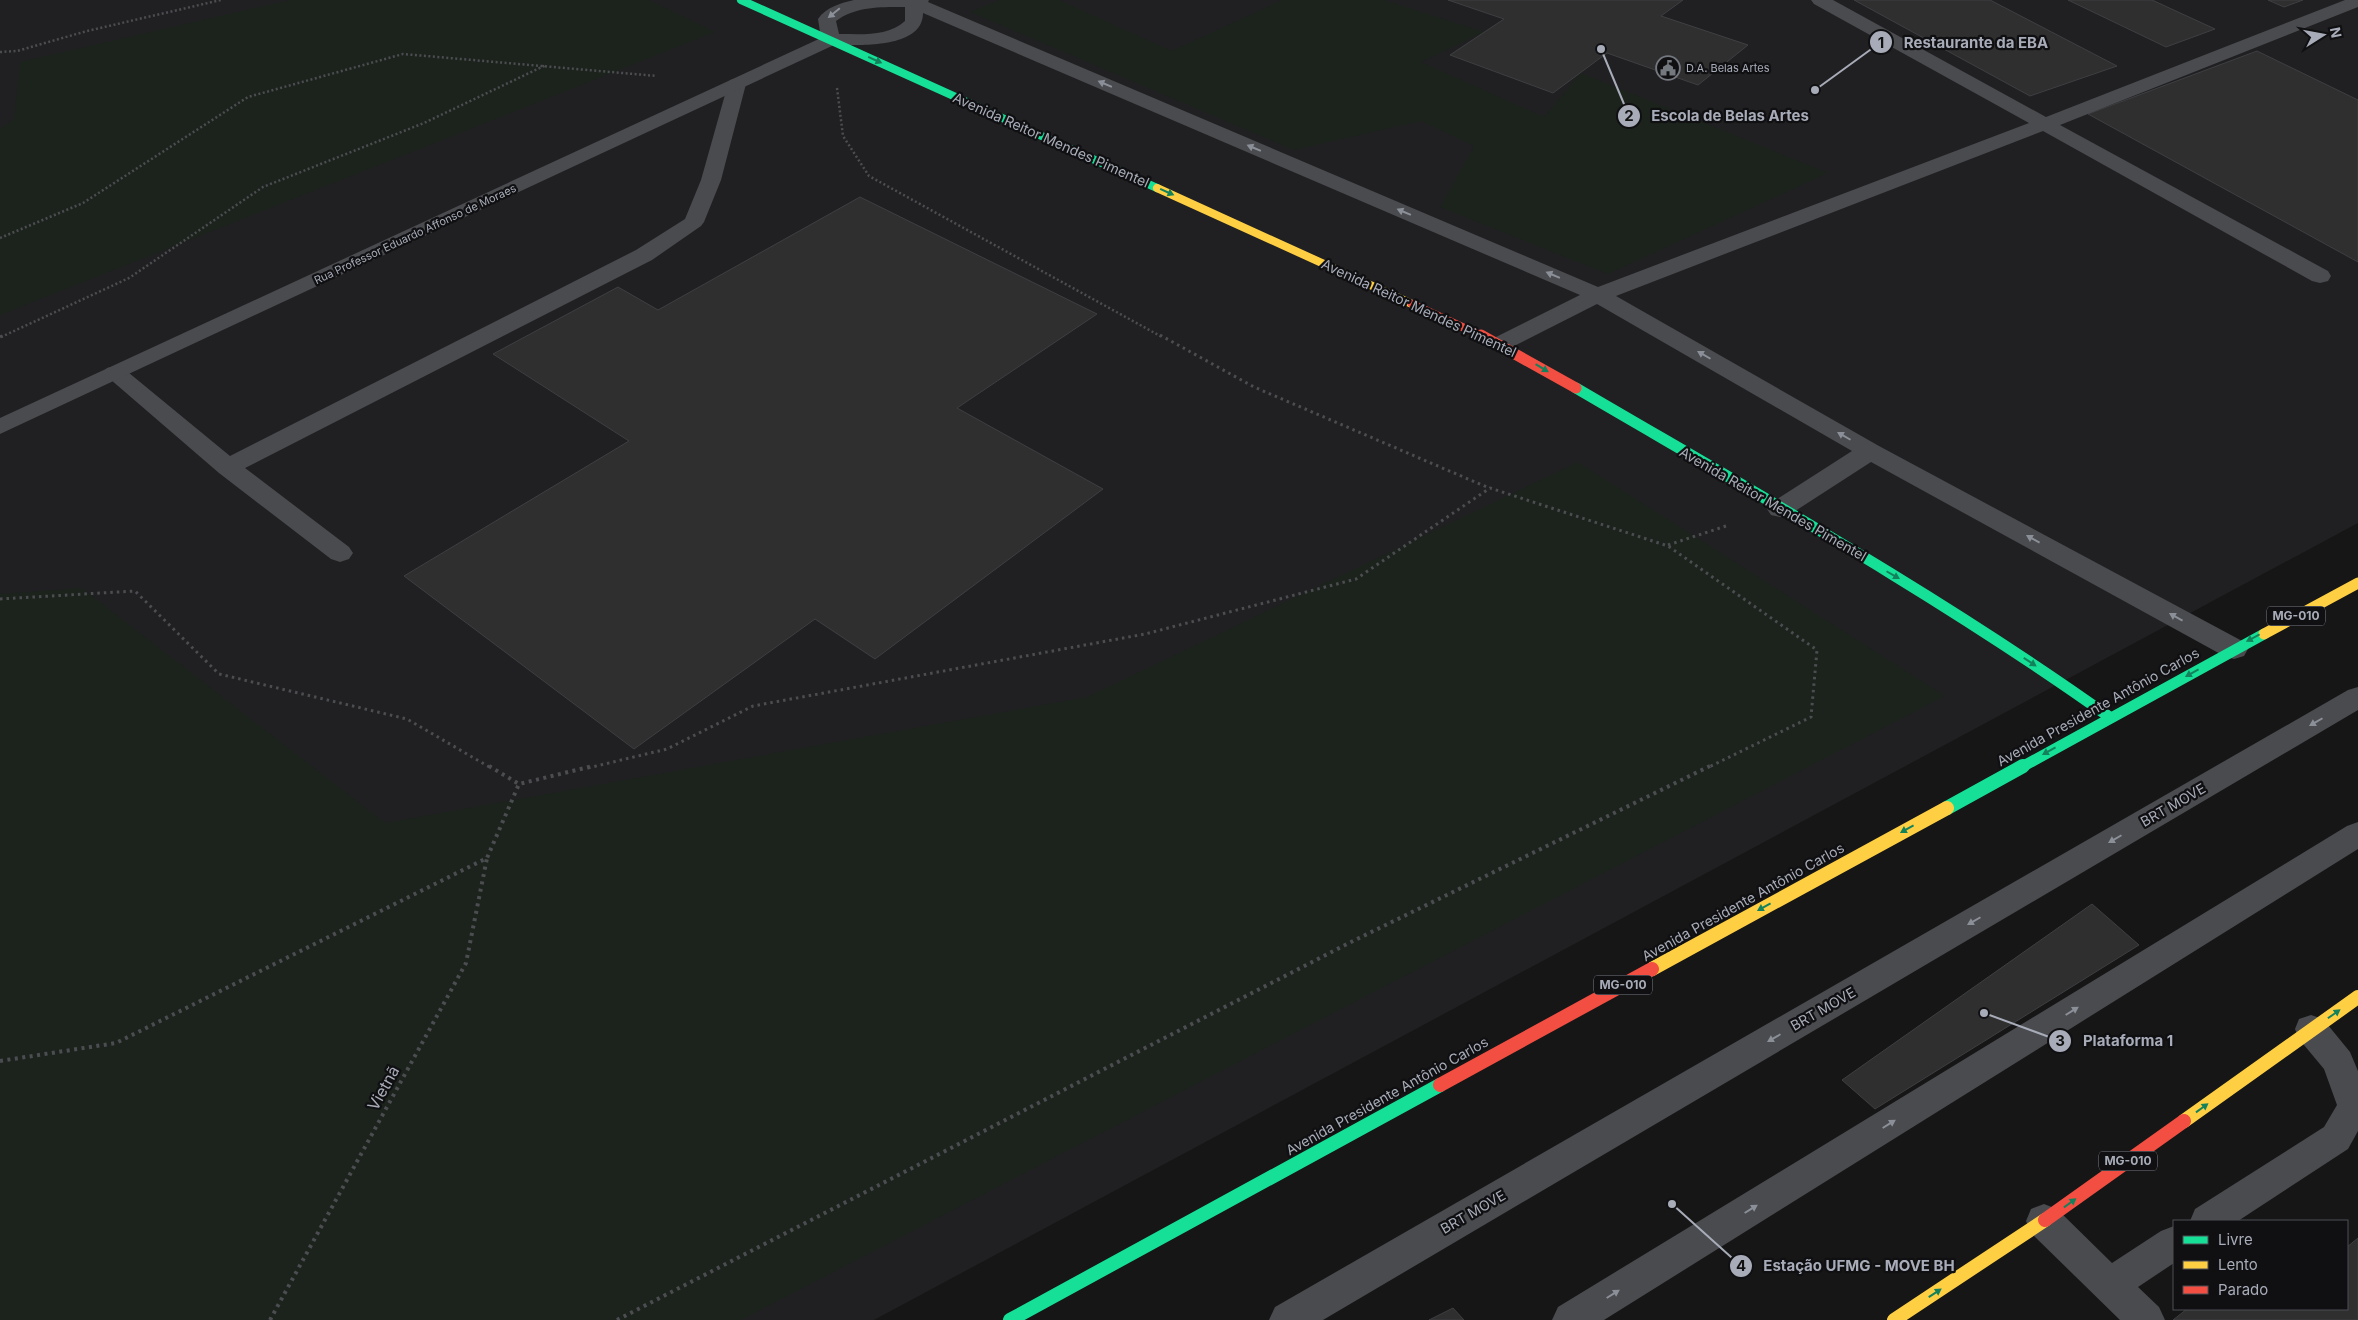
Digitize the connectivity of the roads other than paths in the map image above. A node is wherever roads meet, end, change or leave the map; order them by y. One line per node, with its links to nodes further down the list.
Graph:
1 (741, 0): 5 (main road, Avenida Reitor Mendes Pimentel)
2 (1820, 0): 7 (street)
3 (914, 1): 5 (street); 5 (street, one-way to 5); 9 (street, one-way to 3)
4 (2358, 1): 7 (street)
5 (831, 40): 6 (street, Rua Professor Eduardo Affonso de Moraes); 10 (main road, Avenida Reitor Mendes Pimentel, one-way to 10)
6 (737, 84): 11 (street, Rua Professor Eduardo Affonso de Moraes); 14 (street)
7 (2044, 124): 8 (street); 9 (street)
8 (2320, 276)
9 (1598, 294): 10 (street); 13 (street, one-way to 9)
10 (1500, 344): 15 (main road, Avenida Reitor Mendes Pimentel, one-way to 15)
11 (115, 374): 12 (street, Rua Professor Eduardo Affonso de Moraes); 14 (street)
12 (0, 427)
13 (1870, 451): 15 (street); 18 (street, one-way to 13)
14 (228, 468): 16 (street)
15 (1780, 509): 20 (main road, Avenida Reitor Mendes Pimentel, one-way to 20)
16 (340, 552)
17 (2358, 583): 18 (main road, Avenida Presidente Antônio Carlos / MG-010, one-way to 18)
18 (2234, 649): 20 (main road, Avenida Presidente Antônio Carlos / MG-010, one-way to 20)
19 (2358, 698): 29 (street, BRT MOVE, one-way to 29)
20 (2111, 718): 28 (main road, Avenida Presidente Antônio Carlos / MG-010, one-way to 28)
21 (2358, 834): 30 (street, one-way to 21)
22 (2358, 997): 23 (main road, MG-010, one-way to 22)
23 (2311, 1030): 24 (street); 25 (main road, MG-010, one-way to 23)
24 (2210, 1220)
25 (2044, 1221): 27 (street); 31 (main road, MG-010, one-way to 25)
26 (2173, 1244): 27 (street)
27 (2110, 1285): 32 (street)
28 (1010, 1320)
29 (1288, 1320)
30 (1571, 1320)
31 (1894, 1320)
32 (2146, 1320)

